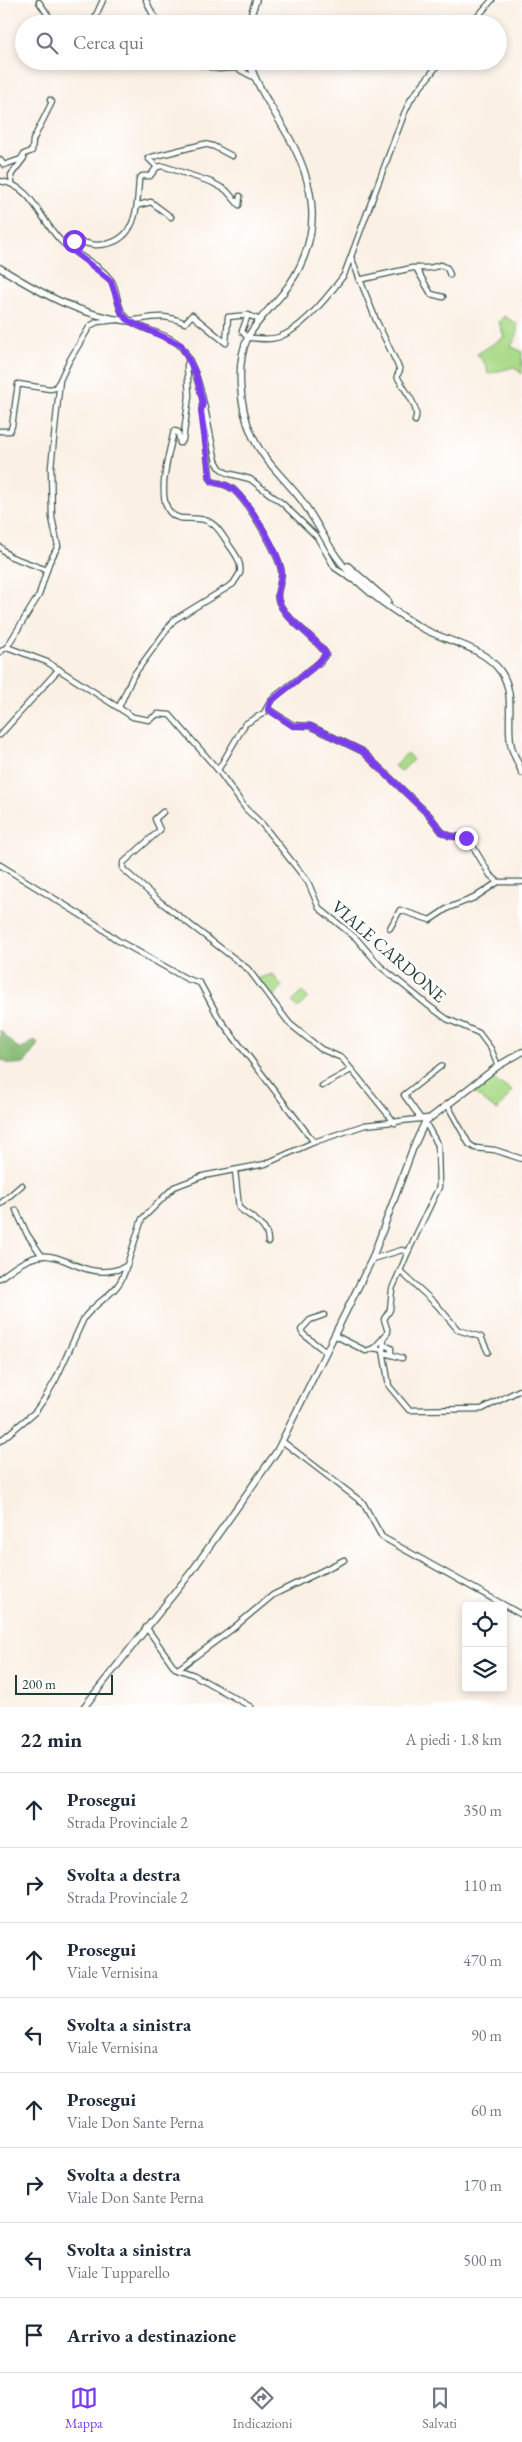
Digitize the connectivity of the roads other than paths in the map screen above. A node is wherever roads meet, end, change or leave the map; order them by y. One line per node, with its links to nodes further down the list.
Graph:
1 (103, 0): 7 (street)
2 (146, 0): 8 (street)
3 (256, 0): 9 (main road)
4 (492, 0): 10 (street)
5 (39, 2): 6 (street)
6 (48, 15)
7 (96, 15)
8 (153, 15)
9 (251, 15)
10 (479, 15)
11 (240, 70): 14 (street)
12 (252, 70): 14 (main road)
13 (434, 70): 26 (street)
14 (255, 78): 34 (main road)
15 (50, 100): 17 (street)
16 (232, 156): 19 (street)
17 (21, 159): 18 (street); 21 (street)
18 (0, 160)
19 (157, 167): 22 (street); 23 (street)
20 (0, 181): 21 (street)
21 (12, 184): 25 (street)
22 (240, 196)
23 (139, 205): 24 (street); 25 (street)
24 (171, 217)
25 (69, 248): 35 (street)
26 (351, 257): 30 (street); 37 (street)
27 (416, 268): 29 (street); 30 (street); 31 (street)
28 (0, 269): 33 (main road)
29 (450, 275)
30 (359, 280): 41 (street)
31 (443, 297)
32 (248, 315): 34 (street); 35 (street); 36 (street)
33 (116, 320): 35 (main road); 39 (street)
34 (260, 320): 44 (main road)
35 (129, 321): 38 (street)
36 (245, 335)
37 (252, 338)
38 (189, 360): 40 (street); 50 (street)
39 (60, 380): 42 (street); 45 (street)
40 (203, 403): 44 (street); 51 (street)
41 (415, 422)
42 (0, 431)
43 (0, 547): 45 (street)
44 (342, 567): 46 (main road); 46 (main road)
45 (46, 570): 47 (street)
46 (423, 629): 54 (main road)
47 (7, 647): 48 (street); 49 (street)
48 (0, 652)
49 (59, 669): 50 (street); 52 (street)
50 (119, 707): 53 (street, VIALE CARDONE)
51 (268, 709): 53 (street); 57 (street)
52 (0, 735)
53 (218, 770): 62 (street, VIALE CARDONE)
54 (522, 773)
55 (163, 812): 63 (street)
56 (0, 865): 68 (street)
57 (498, 882): 58 (street); 59 (street)
58 (522, 882)
59 (390, 928)
60 (522, 1052): 62 (main road)
61 (442, 1066): 66 (street)
62 (498, 1066): 65 (main road)
63 (351, 1070): 64 (street); 67 (street)
64 (322, 1086)
65 (447, 1104): 66 (main road); 69 (street)
66 (425, 1120): 67 (street); 75 (street); 77 (main road)
67 (395, 1123): 68 (street)
68 (314, 1142): 70 (street)
69 (522, 1159)
70 (235, 1170): 74 (street); 78 (street)
71 (22, 1185): 72 (street)
72 (0, 1204)
73 (16, 1210): 76 (street)
74 (268, 1242)
75 (408, 1252): 77 (street); 79 (street)
76 (42, 1256): 78 (street); 80 (street)
77 (372, 1259): 82 (main road)
78 (127, 1265): 90 (street)
79 (400, 1271): 83 (street); 87 (street)
80 (0, 1278)
81 (324, 1315): 86 (street)
82 (334, 1335): 84 (street); 86 (main road)
83 (384, 1337): 84 (street); 85 (street)
84 (374, 1348): 85 (street)
85 (384, 1350): 88 (street); 89 (street)
86 (326, 1352): 91 (main road)
87 (488, 1352)
88 (402, 1358)
89 (522, 1390)
90 (0, 1441)
91 (282, 1441): 93 (street); 94 (main road)
92 (344, 1560): 95 (street)
93 (522, 1614)
94 (146, 1627): 95 (street); 96 (main road)
95 (178, 1669): 97 (street)
96 (84, 1707)
97 (251, 1707)

